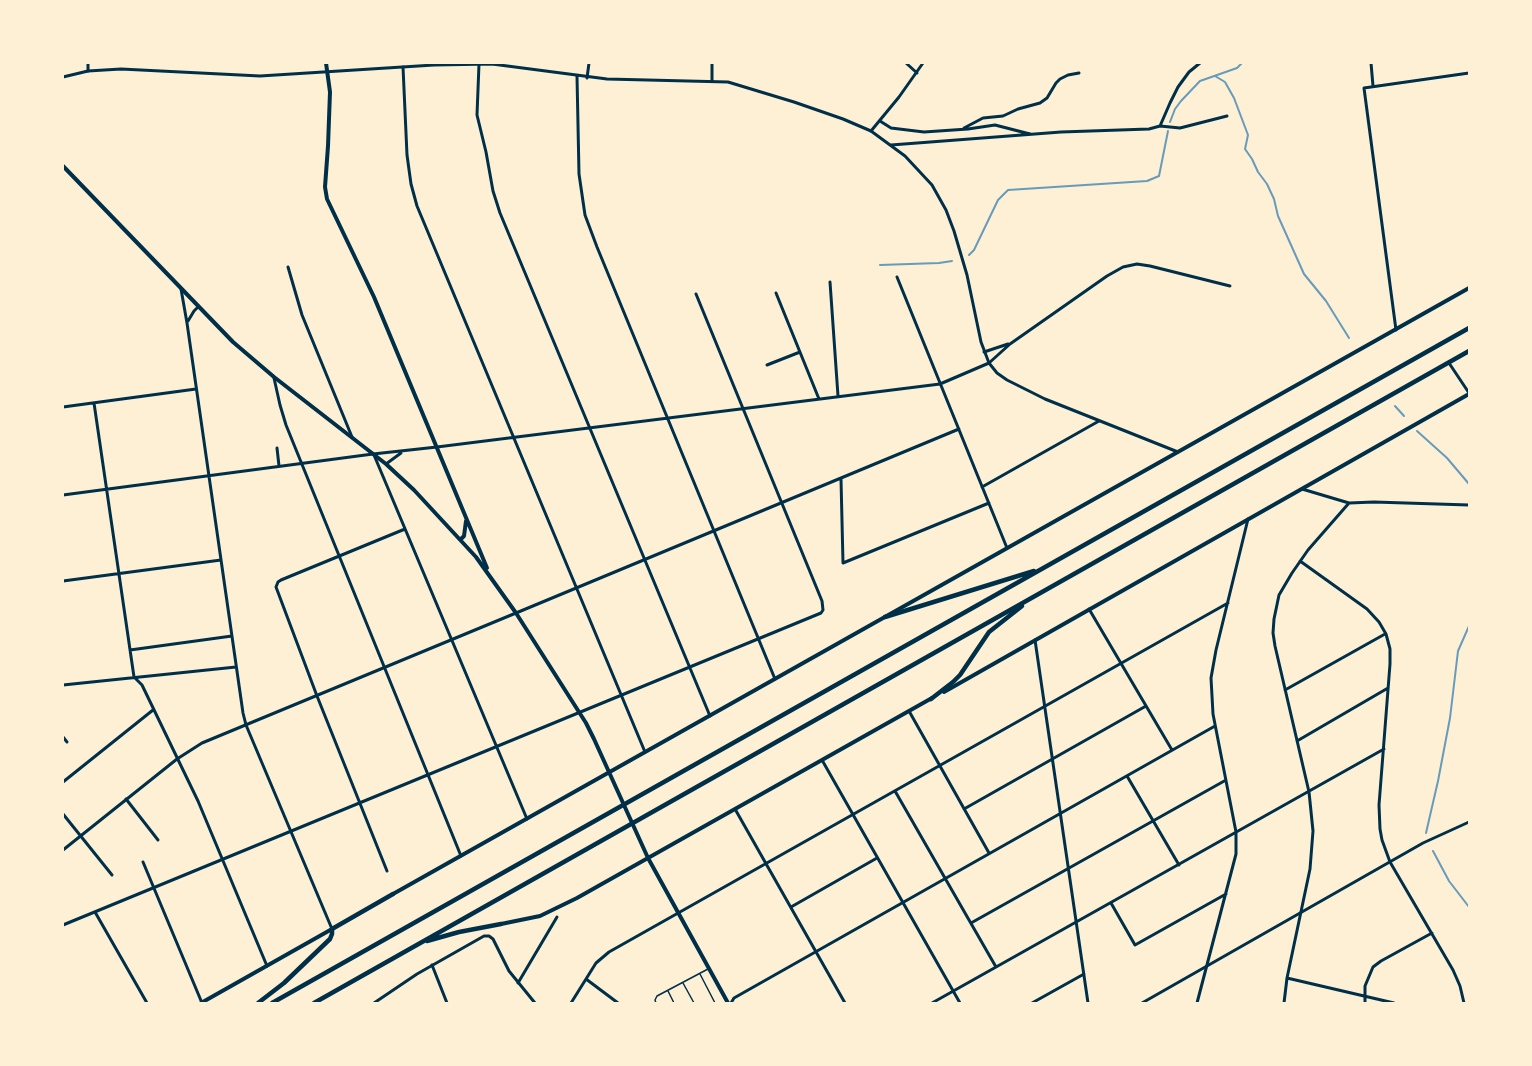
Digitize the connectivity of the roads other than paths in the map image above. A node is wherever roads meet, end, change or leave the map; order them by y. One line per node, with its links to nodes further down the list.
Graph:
1 (88, 63): 12 (street)
2 (326, 63): 13 (main road)
3 (589, 63): 19 (street)
4 (712, 63): 20 (street)
5 (906, 63): 14 (street)
6 (923, 63): 14 (street)
7 (1200, 63): 24 (street)
8 (1371, 63): 21 (street)
9 (434, 64): 10 (street); 11 (street)
10 (479, 64): 17 (street); 60 (street)
11 (403, 67): 13 (street); 63 (street)
12 (88, 71): 13 (street); 18 (street)
13 (328, 72): 64 (main road)
14 (916, 73): 23 (street)
15 (1079, 73): 25 (street)
16 (1469, 73): 21 (street)
17 (577, 76): 19 (street); 58 (street)
18 (63, 77)
19 (587, 78): 20 (street)
20 (712, 81): 26 (street)
21 (1373, 86): 41 (street)
22 (1227, 116): 24 (street)
23 (880, 121): 25 (street); 26 (street)
24 (1161, 126): 27 (street)
25 (962, 129): 27 (street)
26 (871, 131): 28 (street)
27 (1032, 135): 28 (street)
28 (891, 145): 43 (street)
29 (63, 166): 35 (main road)
30 (288, 267): 62 (street)
31 (897, 277): 50 (street)
32 (830, 282): 53 (street)
33 (1230, 286): 42 (street)
34 (1469, 288): 41 (main road)
35 (181, 289): 38 (main road); 39 (street)
36 (776, 293): 45 (street)
37 (696, 294): 57 (street)
38 (198, 307): 39 (street); 49 (main road)
39 (187, 323): 51 (street)
40 (1469, 328): 94 (main road)
41 (1396, 330): 67 (main road)
42 (1010, 344): 43 (street); 46 (street)
43 (984, 351): 46 (street)
44 (1469, 351): 47 (main road)
45 (800, 352): 48 (street); 54 (street)
46 (989, 363): 50 (street); 59 (street)
47 (1449, 363): 52 (street); 99 (main road)
48 (767, 365)
49 (274, 377): 62 (main road); 69 (street)
50 (940, 384): 53 (street); 61 (street)
51 (196, 389): 55 (street); 72 (street)
52 (1469, 394): 76 (main road)
53 (838, 397): 54 (street)
54 (819, 399): 57 (street)
55 (94, 403): 56 (street); 75 (street)
56 (63, 407)
57 (743, 409): 58 (street); 78 (street)
58 (667, 418): 60 (street); 85 (street)
59 (1101, 420): 67 (street); 74 (street)
60 (589, 428): 63 (street); 92 (street)
61 (959, 429): 73 (street); 74 (street)
62 (353, 438): 68 (main road)
63 (513, 438): 64 (street); 98 (street)
64 (437, 447): 66 (street); 82 (main road)
65 (277, 448): 71 (street)
66 (402, 452): 68 (street); 70 (street)
67 (1179, 452): 89 (main road)
68 (373, 454): 69 (street); 70 (main road); 84 (street)
69 (301, 463): 71 (street); 90 (street)
70 (386, 464): 86 (main road)
71 (279, 466): 72 (street)
72 (209, 476): 75 (street); 91 (street)
73 (841, 478): 78 (street); 79 (street)
74 (982, 487): 79 (street)
75 (107, 489): 77 (street); 95 (street)
76 (1302, 489): 80 (street); 83 (main road)
77 (63, 495)
78 (782, 503): 85 (street); 107 (street)
79 (989, 503): 89 (street)
80 (1349, 503): 81 (street); 93 (street)
81 (1469, 505)
82 (465, 517): 86 (main road); 87 (main road)
83 (1248, 519): 100 (street); 101 (main road)
84 (405, 529): 90 (street); 106 (street)
85 (714, 531): 92 (street); 107 (street)
86 (461, 540): 88 (main road)
87 (476, 541): 88 (main road); 96 (main road)
88 (465, 544): 96 (main road)
89 (1007, 548): 103 (main road)
90 (339, 556): 112 (street); 119 (street)
91 (221, 560): 95 (street); 105 (street)
92 (644, 560): 98 (street); 113 (street)
93 (1300, 561): 104 (street); 118 (street)
94 (1046, 567): 103 (main road); 211 (main road)
95 (119, 573): 97 (street); 109 (street)
96 (489, 573): 102 (main road)
97 (63, 580)
98 (576, 588): 102 (street); 120 (street)
99 (1035, 596): 121 (main road); 192 (main road)
100 (1228, 603): 110 (street); 129 (street)
101 (1089, 609): 108 (main road); 110 (street)
102 (516, 613): 106 (street); 126 (main road)
103 (885, 617): 115 (main road)
104 (1386, 634): 117 (street); 118 (street)
105 (231, 636): 109 (street); 111 (street)
106 (452, 640): 112 (street); 133 (street)
107 (759, 640): 113 (street); 115 (street)
108 (1035, 640): 121 (main road); 122 (street)
109 (130, 650): 114 (street)
110 (1121, 663): 122 (street); 123 (street)
111 (236, 667): 114 (street); 128 (street)
112 (384, 668): 119 (street); 142 (street)
113 (690, 668): 120 (street); 127 (street)
114 (135, 677): 116 (street); 124 (street)
115 (775, 679): 127 (main road)
116 (63, 685)
117 (1388, 688): 131 (street); 134 (street)
118 (1285, 690): 131 (street)
119 (317, 696): 128 (street); 149 (street)
120 (621, 696): 126 (street); 136 (street)
121 (931, 699): 125 (main road)
122 (1045, 706): 138 (street); 140 (street)
123 (1146, 706): 135 (street); 138 (street)
124 (153, 710): 137 (street); 145 (street)
125 (909, 711): 139 (main road); 140 (street)
126 (580, 713): 133 (street); 141 (main road)
127 (710, 716): 136 (main road)
128 (246, 725): 137 (street); 158 (street)
129 (1215, 726): 135 (street); 144 (street)
130 (63, 737): 132 (street)
131 (1297, 741): 147 (street)
132 (67, 742)
133 (497, 747): 142 (street); 155 (street)
134 (1384, 749): 147 (street); 169 (street)
135 (1172, 751): 143 (street)
136 (645, 752): 141 (main road)
137 (177, 759): 148 (street); 167 (street)
138 (1052, 759): 151 (street); 153 (street)
139 (822, 760): 150 (main road); 154 (street)
140 (939, 766): 146 (street); 151 (street)
141 (609, 772): 155 (main road); 165 (main road)
142 (428, 776): 149 (street); 164 (street)
143 (1127, 776): 153 (street); 156 (street)
144 (1226, 780): 156 (street); 159 (street)
145 (63, 783)
146 (895, 790): 154 (street); 175 (street)
147 (1309, 792): 159 (street); 184 (street)
148 (126, 799): 160 (street); 161 (street)
149 (360, 803): 158 (street); 173 (street)
150 (735, 809): 165 (main road); 170 (street)
151 (964, 809): 163 (street)
152 (63, 814): 160 (street)
153 (1060, 814): 163 (street); 172 (street)
154 (853, 815): 166 (street); 170 (street)
155 (527, 819): 164 (main road)
156 (1153, 820): 171 (street); 172 (street)
157 (1469, 822): 169 (street)
158 (291, 832): 167 (street); 190 (street)
159 (1236, 832): 171 (street); 178 (street)
160 (81, 836): 162 (street); 174 (street)
161 (158, 840)
162 (63, 850)
163 (989, 854): 175 (street)
164 (461, 856): 177 (main road)
165 (648, 858): 183 (main road); 188 (main road)
166 (877, 858): 179 (street); 181 (street)
167 (222, 860): 176 (street); 195 (street)
168 (143, 862): 176 (street)
169 (1390, 862): 184 (street); 191 (street)
170 (766, 864): 181 (street); 183 (street)
171 (1179, 865): 180 (street)
172 (1068, 868): 186 (street); 187 (street)
173 (387, 871)
174 (112, 875)
175 (945, 878): 179 (street); 187 (street)
176 (154, 888): 182 (street); 209 (street)
177 (393, 894): 190 (main road)
178 (1226, 894): 180 (street); 196 (street)
179 (903, 903): 193 (street); 206 (street)
180 (1111, 903): 186 (street)
181 (791, 907): 193 (street)
182 (95, 912): 189 (street); 208 (street)
183 (678, 913): 198 (main road); 202 (street)
184 (1301, 913): 196 (street); 201 (street)
185 (556, 917): 204 (street)
186 (1076, 922): 197 (street); 200 (street)
187 (971, 923): 197 (street)
188 (501, 924): 192 (main road)
189 (63, 925)
190 (332, 929): 195 (main road); 210 (main road)
191 (1432, 933): 207 (street); 233 (street)
192 (418, 944): 212 (main road)
193 (816, 952): 222 (street); 223 (street)
194 (432, 965): 204 (street); 213 (street); 214 (street)
195 (267, 966): 209 (main road)
196 (1207, 966): 228 (street); 229 (street)
197 (996, 967): 206 (street)
198 (708, 969): 199 (lane); 222 (main road)
199 (700, 973): 203 (lane); 221 (lane)
200 (1084, 974): 226 (street); 227 (street)
201 (1287, 978): 207 (street); 230 (street)
202 (586, 979): 216 (street); 217 (street)
203 (683, 982): 205 (lane); 220 (lane)
204 (518, 983): 215 (street)
205 (668, 990): 218 (lane); 219 (lane)
206 (953, 991): 224 (street); 225 (street)
207 (1364, 996): 231 (street); 232 (street)
208 (147, 1003)
209 (201, 1003)
210 (258, 1003)
211 (272, 1003)
212 (314, 1003)
213 (374, 1003)
214 (447, 1003)
215 (535, 1003)
216 (571, 1003)
217 (618, 1003)
218 (656, 1003)
219 (674, 1003)
220 (694, 1003)
221 (716, 1003)
222 (729, 1003)
223 (845, 1003)
224 (932, 1003)
225 (960, 1003)
226 (1032, 1003)
227 (1088, 1003)
228 (1142, 1003)
229 (1197, 1003)
230 (1284, 1003)
231 (1365, 1003)
232 (1394, 1003)
233 (1464, 1003)

